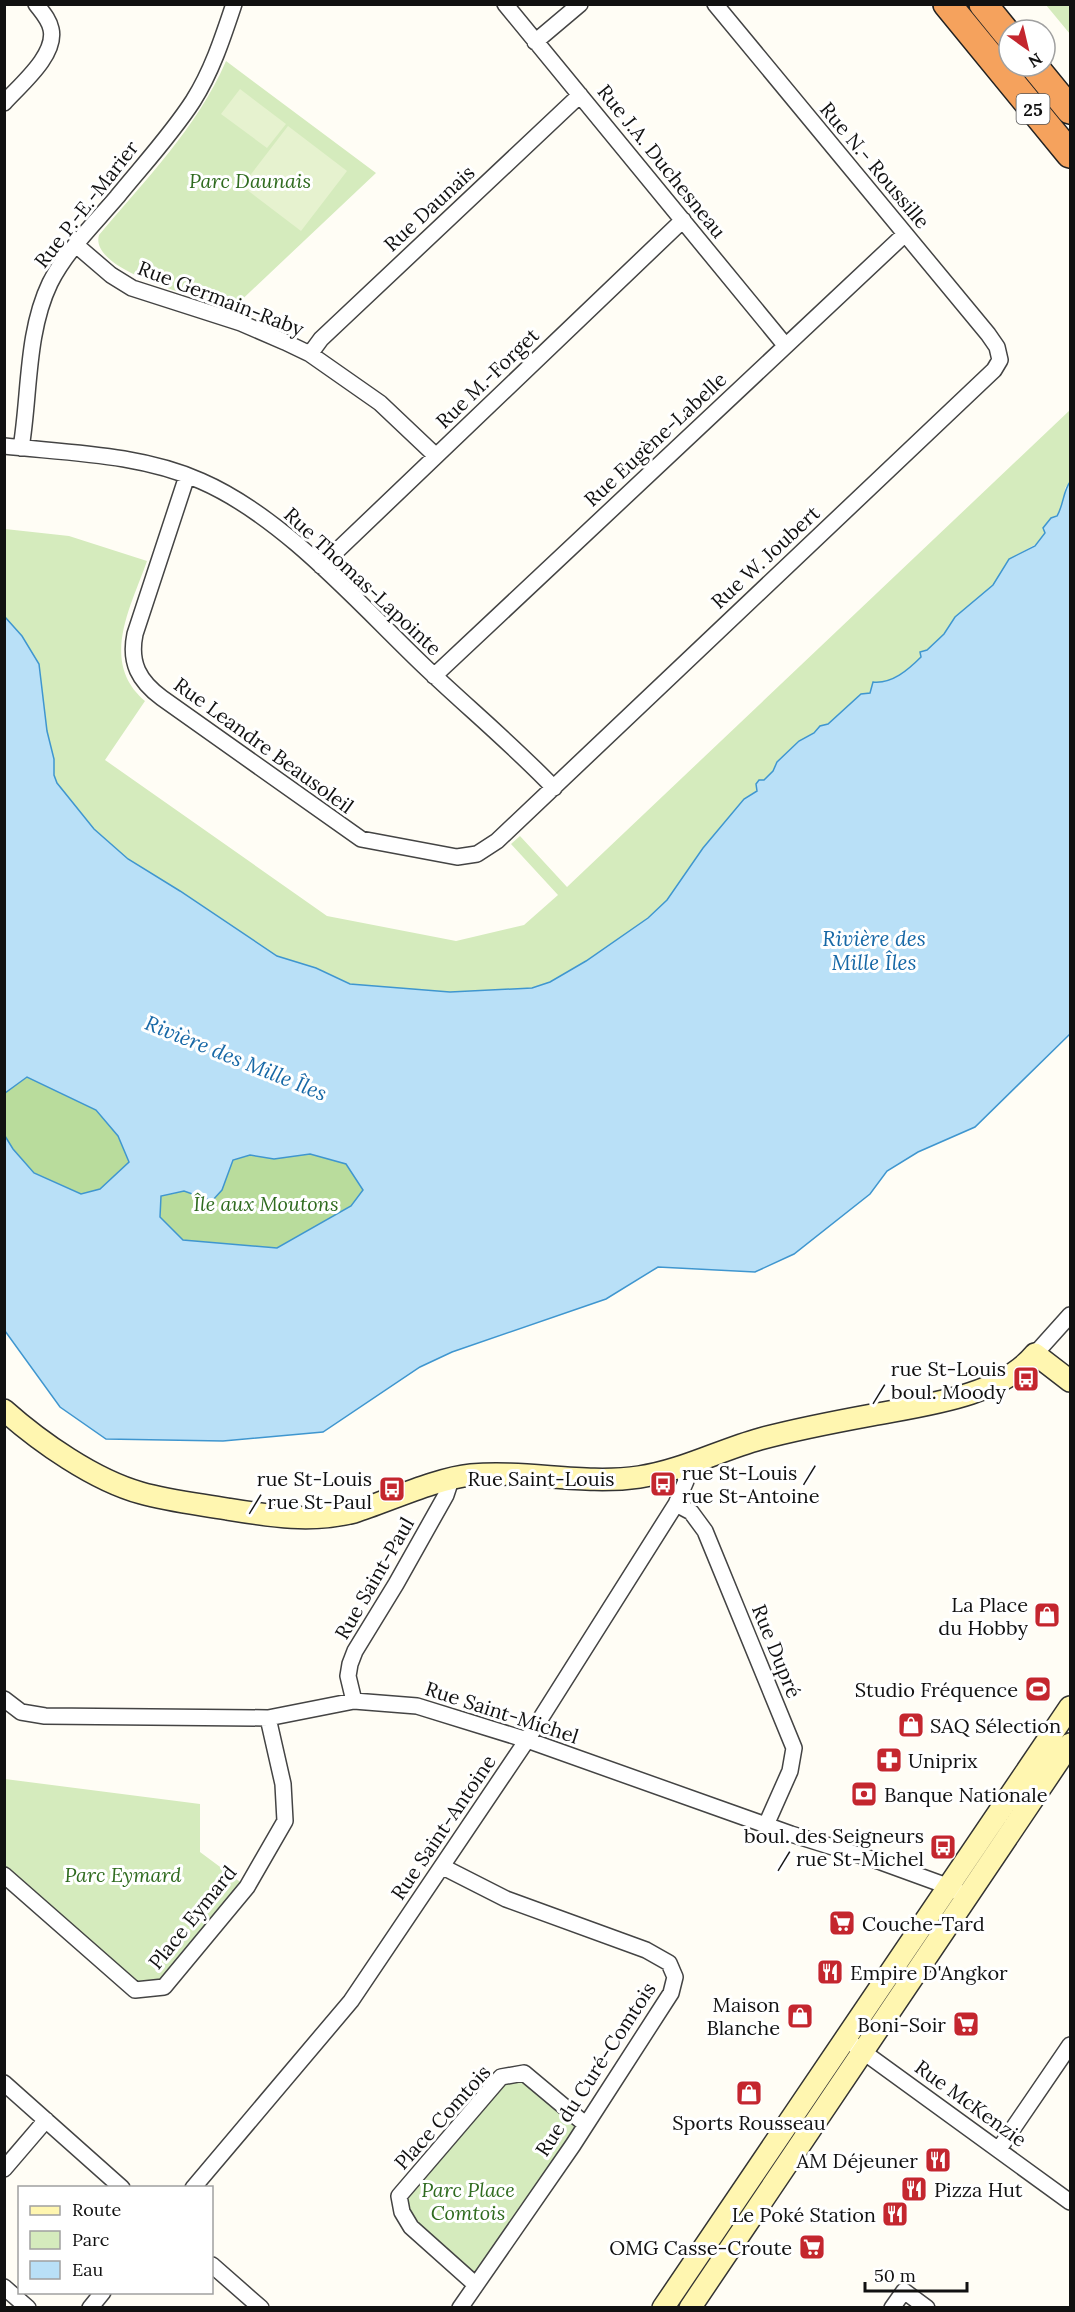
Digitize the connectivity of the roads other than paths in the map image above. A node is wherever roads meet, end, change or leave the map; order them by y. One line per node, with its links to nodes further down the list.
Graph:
1 (36, 4): 12 (street)
2 (234, 4): 17 (street, Rue P.-E.-Marier)
3 (504, 4): 9 (street, Rue J.A. Duchesneau)
4 (580, 4): 9 (street)
5 (715, 4): 16 (street, Rue N.- Roussille)
6 (947, 4): 14 (highway, 25)
7 (983, 4): 8 (highway)
8 (997, 21)
9 (535, 42): 11 (street, Rue J.A. Duchesneau)
10 (1044, 78): 13 (highway, 25)
11 (580, 95): 15 (street, Rue J.A. Duchesneau); 19 (street, Rue Daunais)
12 (4, 103)
13 (1071, 110)
14 (1071, 154)
15 (683, 220): 18 (street, Rue J.A. Duchesneau); 23 (street, Rue M.-Forget)
16 (905, 234): 18 (street, Rue Eugène-Labelle); 20 (street, Rue N.- Roussille)
17 (76, 245): 19 (street, Rue Germain-Raby); 22 (street, Rue P.-E.-Marier)
18 (785, 345): 26 (street, Rue Eugène-Labelle)
19 (310, 354): 23 (street, Rue Germain-Raby)
20 (1000, 355): 27 (street, Rue W. Joubert)
21 (4, 446): 22 (street, Rue Thomas-Lapointe)
22 (21, 448): 24 (street, Rue Thomas-Lapointe)
23 (436, 456): 25 (street, Rue M.-Forget)
24 (188, 476): 25 (street, Rue Thomas-Lapointe); 27 (street, Rue Leandre Beausoleil)
25 (321, 566): 26 (street, Rue Thomas-Lapointe)
26 (434, 675): 27 (street, Rue Thomas-Lapointe)
27 (554, 788)
28 (1071, 1315): 29 (street, Rue Saint-Louis)
29 (1035, 1354): 30 (main road); 32 (main road, Rue Saint-Louis)
30 (1071, 1381)
31 (4, 1410): 33 (main road, Rue Saint-Louis)
32 (683, 1465): 33 (main road, Rue Saint-Louis); 34 (street, Rue Saint-Antoine)
33 (447, 1480): 36 (street, Rue Saint-Paul)
34 (676, 1504): 39 (street, Rue Saint-Antoine); 41 (street, Rue Dupré)
35 (4, 1699): 38 (street, Rue Saint-Michel)
36 (354, 1701): 38 (street, Rue Saint-Michel); 39 (street, Rue Saint-Michel)
37 (1071, 1707): 44 (main road)
38 (268, 1718): 43 (street, Place Eymard)
39 (527, 1740): 41 (street, Rue Saint-Michel); 42 (street, Rue Saint-Antoine)
40 (1071, 1744): 45 (main road)
41 (766, 1825): 44 (street, Rue Saint-Michel)
42 (443, 1867): 50 (street, Rue du Curé-Comtois); 54 (street, Rue Saint-Antoine)
43 (4, 1875)
44 (947, 1887): 45 (street, Rue Saint-Michel); 47 (main road)
45 (968, 1897): 47 (main road)
46 (1071, 2045): 51 (street)
47 (855, 2046): 51 (street, Rue McKenzie); 64 (main road); 65 (main road)
48 (4, 2084): 49 (street)
49 (46, 2120): 52 (street); 53 (street)
50 (585, 2124): 57 (street, Rue du Curé-Comtois); 57 (street, Place Comtois)
51 (999, 2150): 55 (street, Rue McKenzie)
52 (4, 2169)
53 (121, 2186)
54 (194, 2186)
55 (1071, 2202)
56 (213, 2266): 62 (street)
57 (476, 2285): 63 (street, Rue du Curé-Comtois)
58 (4, 2287): 60 (street)
59 (101, 2294): 61 (street)
60 (28, 2307)
61 (90, 2307)
62 (261, 2307)
63 (460, 2307)
64 (663, 2307)
65 (690, 2307)
66 (892, 2307): 67 (street)
67 (927, 2307)

